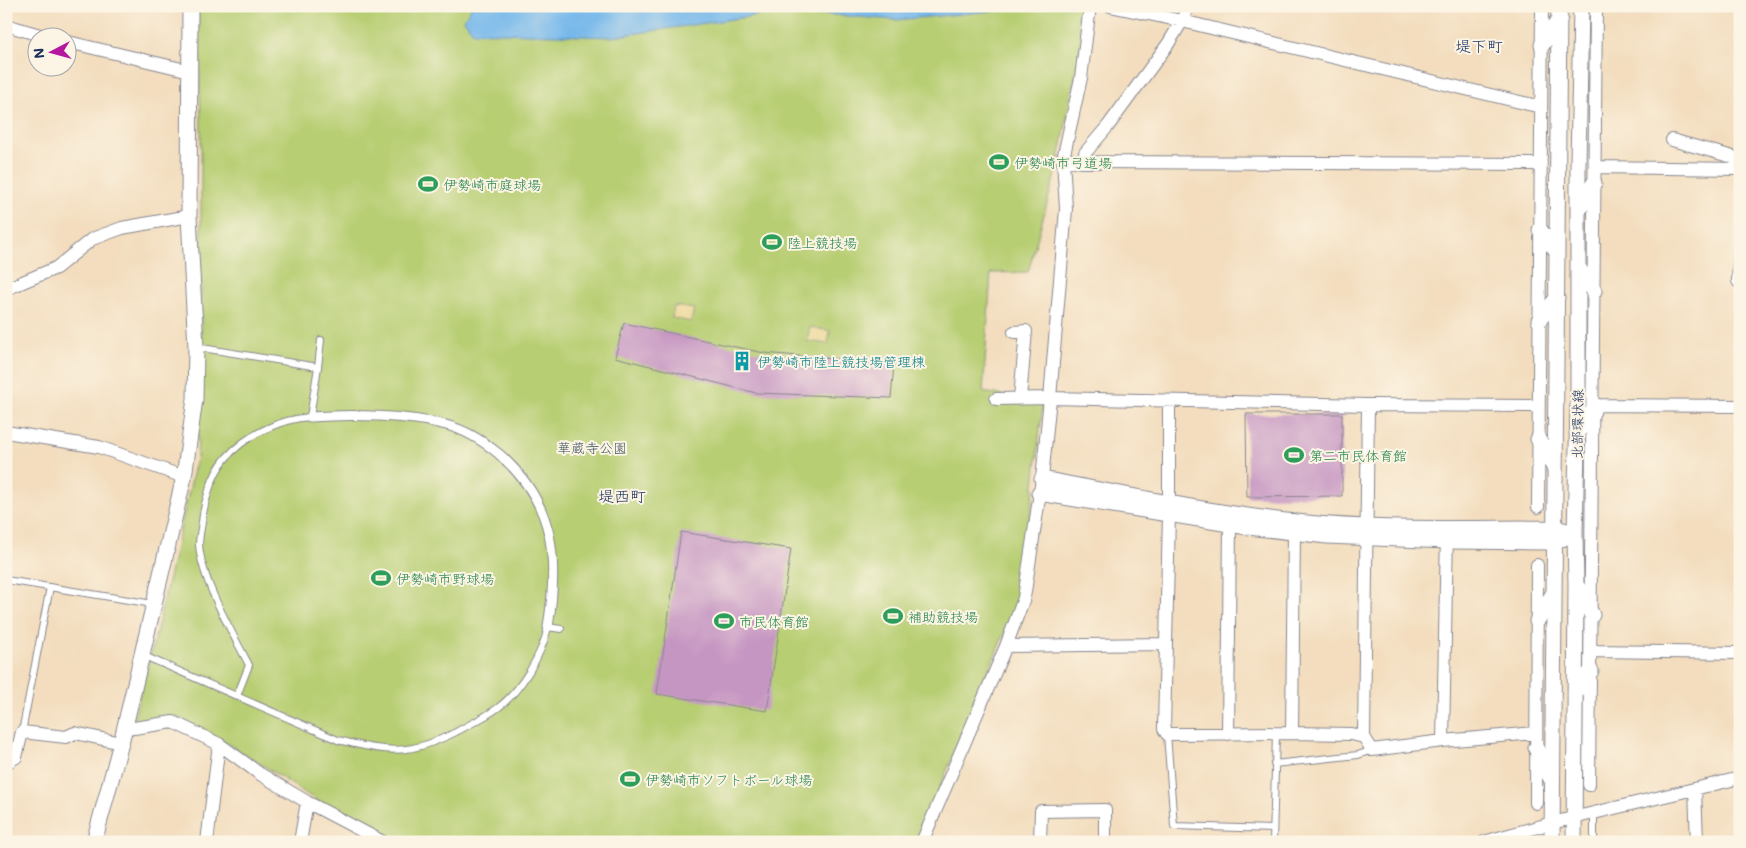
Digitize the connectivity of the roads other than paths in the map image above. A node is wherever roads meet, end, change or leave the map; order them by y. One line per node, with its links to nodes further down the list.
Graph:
1 (190, 6): 14 (street)
2 (1090, 6): 17 (street)
3 (1110, 6): 9 (street)
4 (1188, 6): 9 (street)
5 (1542, 6): 13 (street)
6 (1581, 6): 24 (street, 北部環状線)
7 (1596, 6): 21 (street)
8 (1560, 12): 13 (street); 28 (street, 北部環状線)
9 (1182, 22): 15 (street); 19 (street)
10 (6, 26): 11 (street)
11 (28, 32)
12 (78, 44): 14 (street)
13 (1542, 45): 15 (street)
14 (190, 71): 25 (street)
15 (1541, 107): 20 (street)
16 (1672, 140): 18 (street)
17 (1063, 159): 19 (street); 41 (street)
18 (1740, 160)
19 (1083, 162): 20 (street)
20 (1541, 164): 26 (street)
21 (1595, 166): 22 (street); 23 (street)
22 (1740, 169)
23 (1594, 184): 24 (street); 32 (street)
24 (1578, 212): 29 (street, 北部環状線)
25 (190, 216): 31 (street); 37 (street)
26 (1540, 230): 28 (street); 34 (street)
27 (1740, 249): 30 (street)
28 (1558, 252): 33 (street, 北部環状線)
29 (1578, 267): 32 (street); 49 (street, 北部環状線)
30 (1738, 281)
31 (6, 289)
32 (1594, 291): 46 (street)
33 (1557, 298): 34 (street); 51 (street, 北部環状線)
34 (1539, 320): 44 (street)
35 (1014, 332): 40 (street)
36 (321, 340): 38 (lane)
37 (196, 347): 38 (lane); 52 (street)
38 (318, 367): 47 (lane)
39 (996, 398): 40 (street)
40 (1020, 398): 41 (street)
41 (1050, 398): 42 (street); 53 (street)
42 (1169, 401): 43 (street); 55 (street)
43 (1368, 405): 44 (street); 58 (street)
44 (1539, 406): 50 (street)
45 (1740, 406): 46 (street)
46 (1593, 408): 49 (street); 68 (street)
47 (310, 417): 70 (street); 79 (lane)
48 (6, 432): 52 (street)
49 (1577, 433): 59 (street, 北部環状線)
50 (1538, 439): 51 (street); 54 (street)
51 (1556, 471): 61 (street, 北部環状線)
52 (184, 477): 67 (street)
53 (1040, 486): 55 (street); 73 (street)
54 (1538, 507)
55 (1169, 509): 56 (street); 58 (street); 72 (street)
56 (1230, 524): 57 (street); 85 (street)
57 (1294, 532): 58 (street); 83 (street)
58 (1366, 533): 60 (street); 86 (street)
59 (1575, 533): 61 (street); 64 (street, 北部環状線)
60 (1447, 534): 61 (street); 87 (street)
61 (1554, 535): 66 (street, 北部環状線)
62 (1537, 565): 69 (street)
63 (6, 580): 65 (lane)
64 (1576, 585): 68 (street); 78 (street, 北部環状線)
65 (50, 587): 67 (lane); 81 (lane)
66 (1554, 591): 69 (street); 95 (street, 北部環状線)
67 (154, 605): 76 (street)
68 (1592, 615): 74 (street)
69 (1537, 621): 88 (street)
70 (548, 627): 71 (lane); 79 (lane)
71 (561, 629)
72 (1165, 644): 73 (street); 84 (street)
73 (1006, 646): 109 (street)
74 (1592, 651): 75 (street); 77 (street)
75 (1740, 653)
76 (142, 655): 79 (lane); 80 (street)
77 (1591, 671): 78 (street); 96 (street)
78 (1575, 694): 101 (street, 北部環状線)
79 (237, 696)
80 (125, 726): 89 (street); 90 (street)
81 (22, 732): 89 (street); 92 (street)
82 (1276, 733): 83 (street); 85 (street); 93 (lane)
83 (1292, 733): 86 (street)
84 (1167, 734): 85 (street); 103 (lane)
85 (1228, 734)
86 (1364, 737): 91 (street)
87 (1443, 741): 88 (street); 91 (street)
88 (1536, 741): 95 (street); 99 (street)
89 (121, 743): 105 (street)
90 (219, 744): 98 (street); 106 (street)
91 (1372, 750): 93 (lane)
92 (6, 762)
93 (1274, 764): 103 (lane)
94 (1740, 778): 97 (street)
95 (1552, 783): 102 (street, 北部環状線)
96 (1589, 785)
97 (1695, 789): 100 (street); 117 (street)
98 (307, 802): 107 (street); 108 (street)
99 (1536, 803)
100 (1594, 813): 101 (street); 116 (lane)
101 (1574, 818): 102 (street); 115 (street, 北部環状線)
102 (1552, 823): 104 (street); 114 (street, 北部環状線)
103 (1273, 828): 112 (lane)
104 (1530, 836): 113 (street)
105 (94, 842)
106 (207, 842)
107 (300, 842)
108 (383, 842)
109 (922, 842)
110 (1040, 842): 111 (street)
111 (1105, 842)
112 (1273, 842)
113 (1484, 842)
114 (1552, 842)
115 (1574, 842)
116 (1594, 842)
117 (1697, 842)

